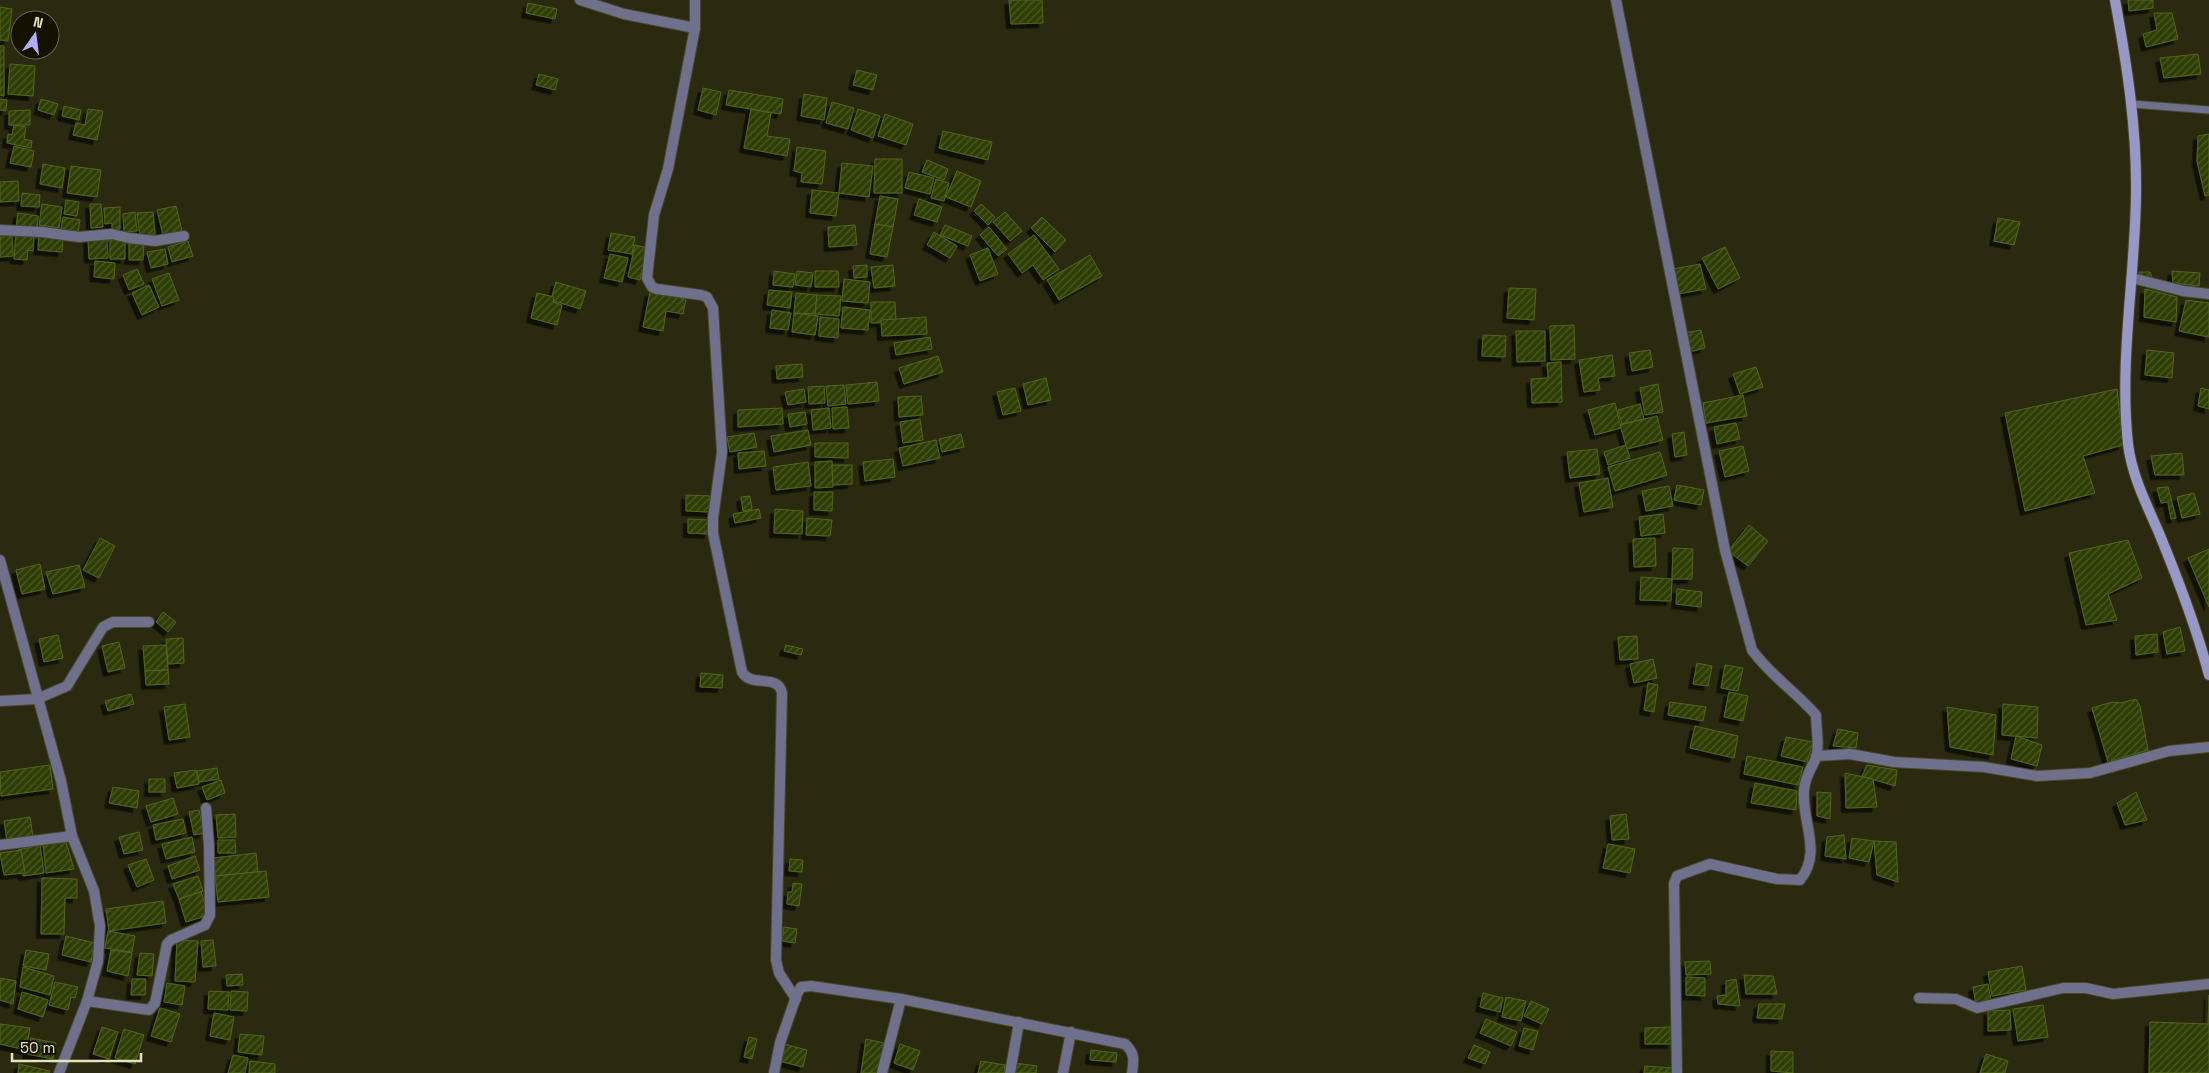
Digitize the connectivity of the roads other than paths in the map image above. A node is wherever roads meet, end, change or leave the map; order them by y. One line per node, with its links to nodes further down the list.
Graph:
1 (580, 0): 5 (street)
2 (695, 0): 5 (street)
3 (1616, 0): 19 (street)
4 (2115, 0): 6 (street)
5 (695, 28): 25 (street)
6 (2132, 104): 7 (lane); 10 (street)
7 (2209, 110)
8 (0, 230): 9 (street)
9 (184, 236)
10 (2132, 278): 11 (street); 14 (street)
11 (2209, 294)
12 (0, 560): 16 (street)
13 (149, 622): 16 (street)
14 (2205, 646): 15 (street)
15 (2209, 675)
16 (38, 699): 17 (street); 21 (street)
17 (0, 701)
18 (2209, 747): 19 (street)
19 (1816, 756): 36 (street)
20 (206, 808): 27 (street)
21 (72, 836): 22 (street); 27 (street)
22 (0, 845)
23 (2209, 984): 24 (street)
24 (1919, 998)
25 (796, 999): 26 (street); 31 (street)
26 (901, 999): 28 (street); 32 (street)
27 (87, 1001): 30 (street)
28 (1019, 1022): 29 (street); 33 (street)
29 (1071, 1032): 34 (street); 35 (street)
30 (59, 1073)
31 (774, 1073)
32 (882, 1073)
33 (1010, 1073)
34 (1064, 1073)
35 (1132, 1073)
36 (1676, 1073)

